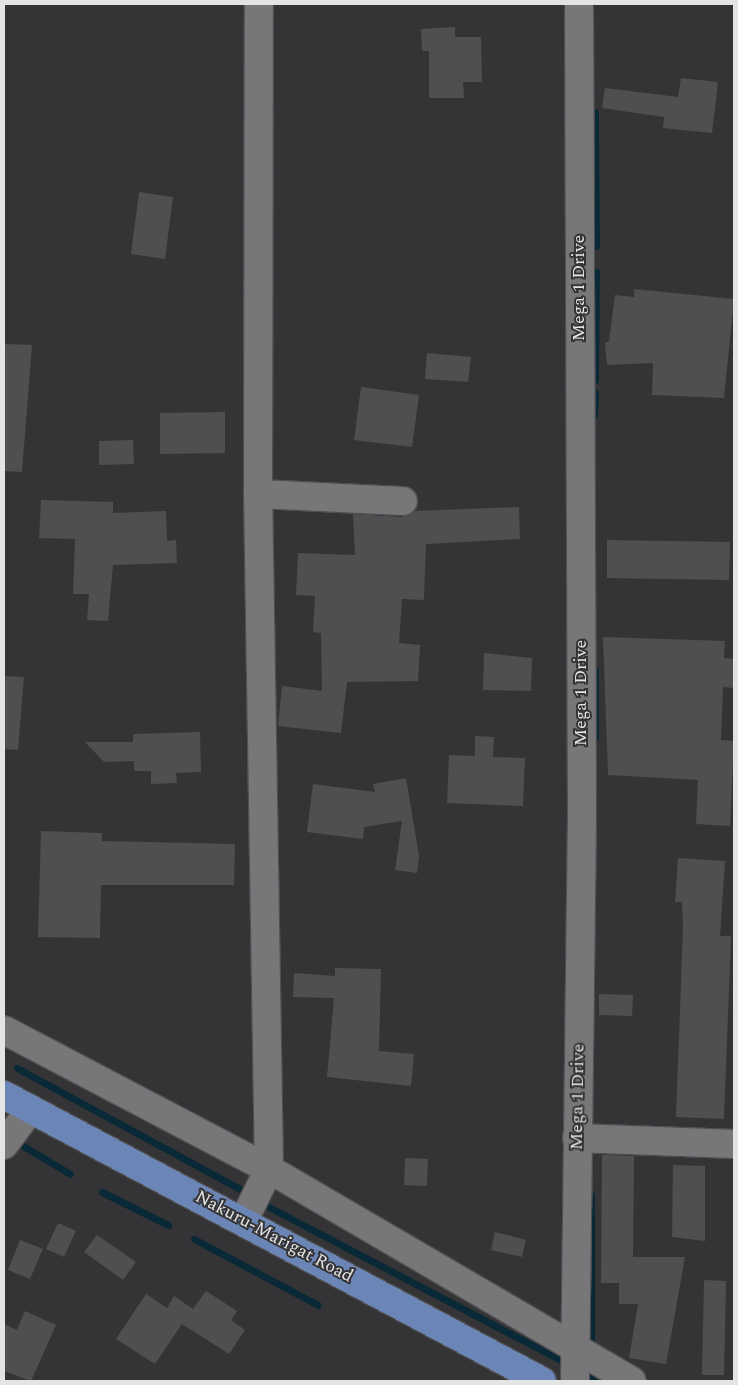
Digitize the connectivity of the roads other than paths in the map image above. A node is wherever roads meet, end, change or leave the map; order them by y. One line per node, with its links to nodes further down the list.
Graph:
1 (259, 4): 3 (street)
2 (579, 4): 8 (street, Mega 1 Drive)
3 (258, 494): 4 (street); 11 (street)
4 (403, 501)
5 (4, 1030): 11 (street)
6 (4, 1095): 7 (main road, Nakuru-Marigat Road)
7 (30, 1110): 9 (street); 12 (main road, Nakuru-Marigat Road)
8 (577, 1138): 10 (street); 13 (street, Mega 1 Drive)
9 (4, 1144)
10 (734, 1144)
11 (269, 1169): 12 (street); 13 (street)
12 (244, 1220): 14 (main road, Nakuru-Marigat Road)
13 (574, 1349): 15 (street, Mega 1 Drive); 16 (street)
14 (542, 1381)
15 (575, 1381)
16 (632, 1381)

